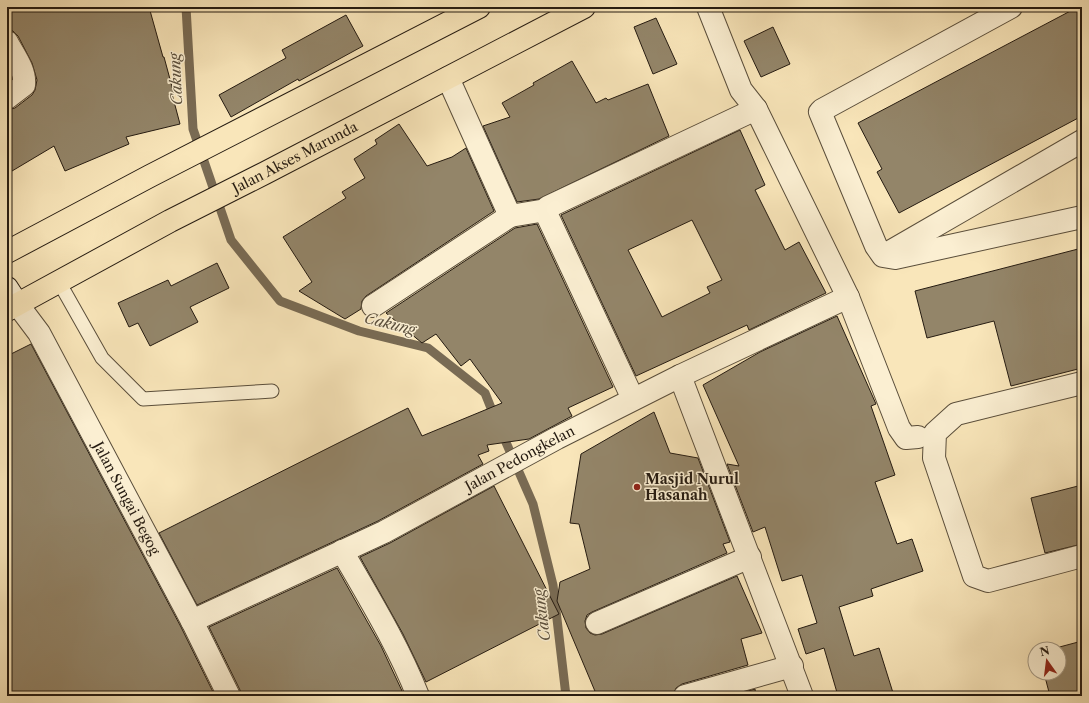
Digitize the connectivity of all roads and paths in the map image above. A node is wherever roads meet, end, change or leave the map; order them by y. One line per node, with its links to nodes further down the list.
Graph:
1 (479, 7): 13 (main road)
2 (584, 7): 6 (main road, Jalan Akses Marunda)
3 (708, 7): 8 (street)
4 (1011, 7): 14 (street)
5 (7, 42): 7 (street)
6 (448, 78): 11 (street); 15 (main road, Jalan Akses Marunda)
7 (7, 98)
8 (756, 109): 10 (street); 16 (street)
9 (1082, 141): 14 (street)
10 (546, 210): 11 (street); 22 (street)
11 (510, 216): 18 (street)
12 (1082, 217): 14 (street)
13 (7, 252)
14 (883, 256)
15 (59, 282): 17 (main road, Jalan Akses Marunda); 21 (lane)
16 (848, 296): 19 (street, Jalan Pedongkelan); 23 (street)
17 (11, 301): 27 (street, Jalan Sungai Begog)
18 (373, 306)
19 (680, 376): 22 (street, Jalan Pedongkelan); 26 (street)
20 (1082, 383): 25 (street)
21 (272, 391)
22 (634, 399): 24 (street, Jalan Pedongkelan)
23 (918, 437)
24 (342, 552): 27 (street, Jalan Pedongkelan); 31 (street)
25 (1082, 556)
26 (750, 557): 28 (street); 29 (street)
27 (192, 621): 30 (street, Jalan Sungai Begog)
28 (597, 623)
29 (792, 666): 32 (street); 33 (street)
30 (229, 696)
31 (418, 696)
32 (685, 696)
33 (802, 696)

